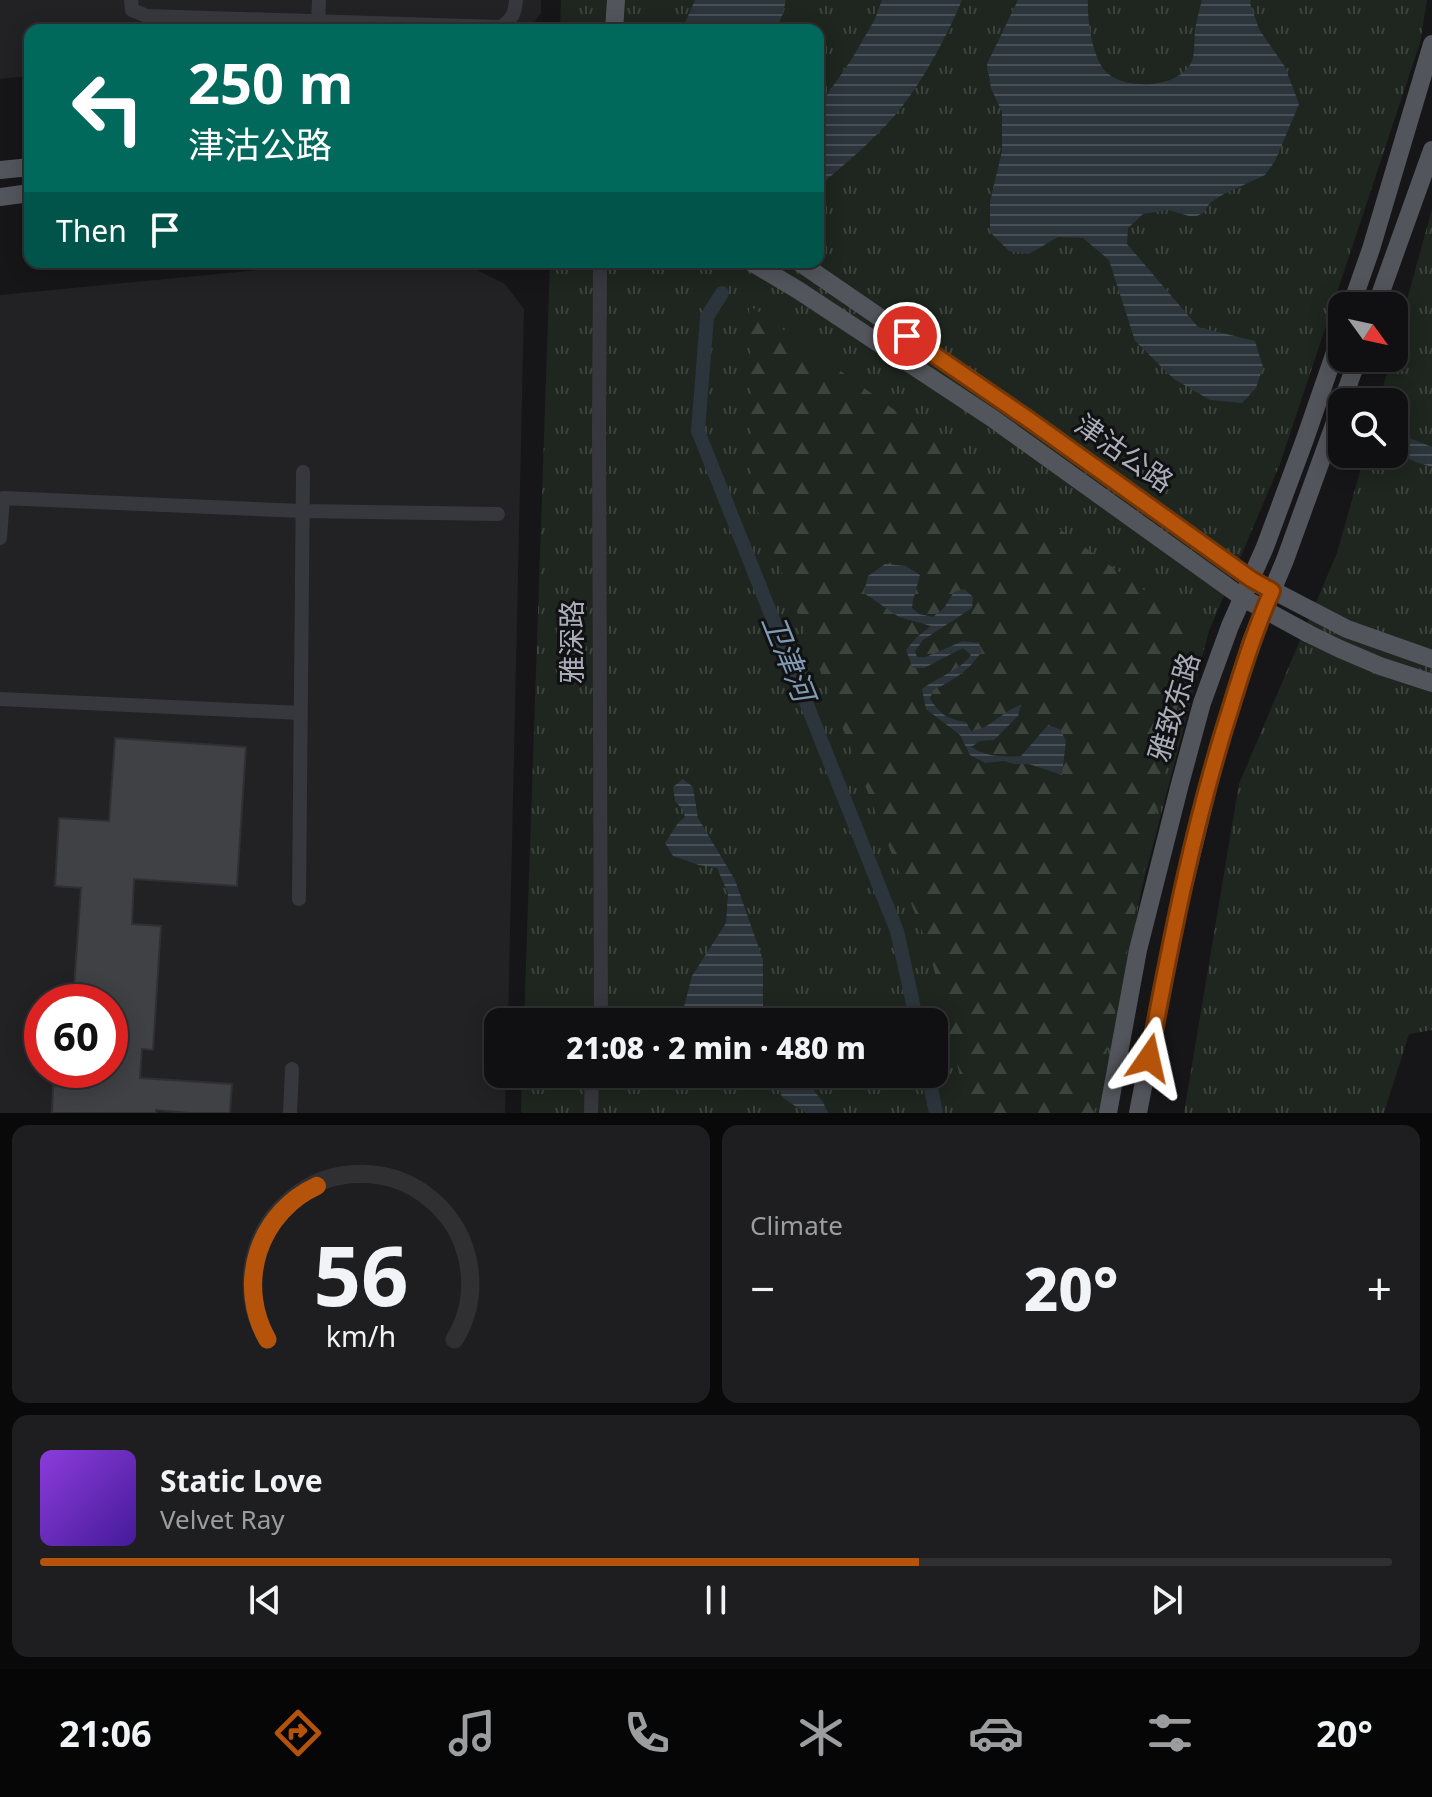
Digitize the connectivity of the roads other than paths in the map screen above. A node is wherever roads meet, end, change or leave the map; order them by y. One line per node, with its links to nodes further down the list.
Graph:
1 (131, 0): 6 (street)
2 (319, 0): 6 (street)
3 (516, 0): 8 (street)
4 (606, 0): 9 (main road)
5 (616, 0): 10 (main road)
6 (318, 22): 7 (street)
7 (391, 24)
8 (505, 24)
9 (604, 24)
10 (614, 24)
11 (1432, 44): 21 (main road)
12 (1432, 150): 22 (main road)
13 (24, 168): 14 (main road)
14 (0, 170)
15 (24, 194): 16 (main road)
16 (0, 197)
17 (591, 268): 38 (street, 雅深路)
18 (600, 268): 39 (street, 雅深路)
19 (761, 268): 31 (main road, 津沽公路)
20 (808, 268): 29 (main road, 津沽公路)
21 (1356, 292)
22 (1381, 292)
23 (1328, 372): 29 (main road, 雅致东路)
24 (1328, 441): 30 (main road, 雅致东路)
25 (303, 472): 26 (street)
26 (302, 511): 27 (street); 28 (street); 36 (street)
27 (498, 514)
28 (0, 538)
29 (1251, 579): 30 (main road, 津沽公路); 31 (main road, 雅致东路)
30 (1272, 591): 32 (main road, 雅致东路); 33 (main road, 津沽公路)
31 (1243, 598): 32 (main road, 津沽公路); 46 (main road, 雅致东路)
32 (1264, 610): 34 (main road, 津沽公路); 47 (main road, 雅致东路)
33 (1432, 659)
34 (1432, 683)
35 (0, 699): 36 (street)
36 (300, 713): 37 (street)
37 (299, 899)
38 (592, 1008)
39 (601, 1008)
40 (292, 1069): 43 (street)
41 (592, 1088): 44 (street)
42 (601, 1088): 45 (street)
43 (290, 1113)
44 (591, 1113)
45 (601, 1113)
46 (1108, 1113)
47 (1138, 1113)

